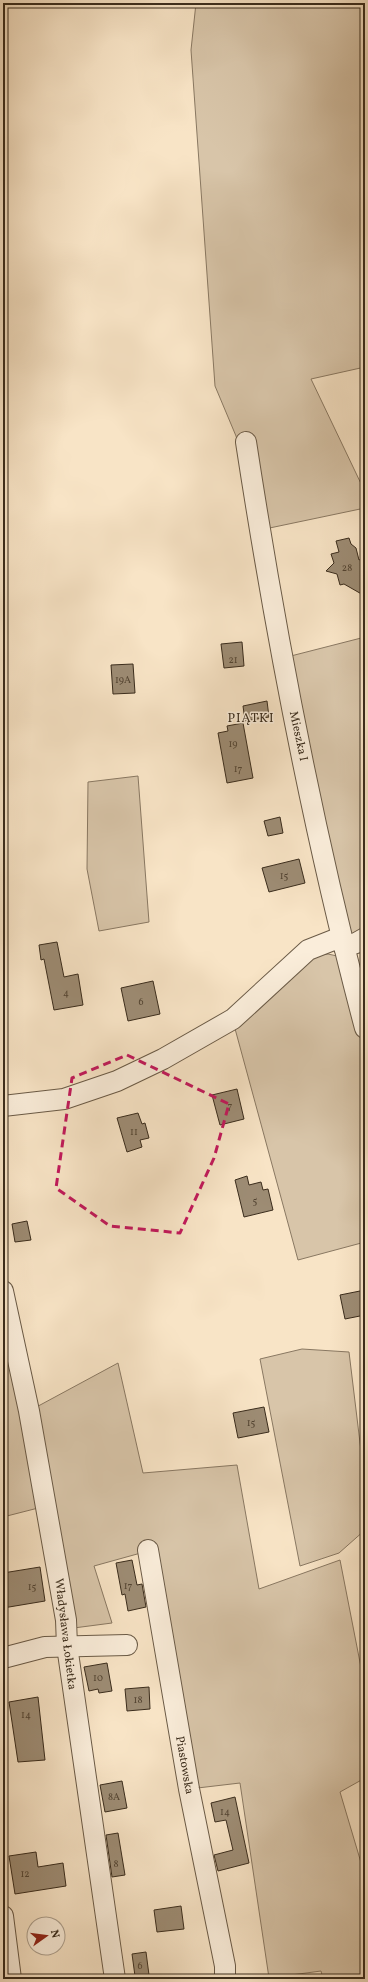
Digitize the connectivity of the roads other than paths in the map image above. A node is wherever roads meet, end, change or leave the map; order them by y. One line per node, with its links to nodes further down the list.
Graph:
1 (246, 442): 3 (street, Mieszka I)
2 (365, 938): 3 (street)
3 (342, 942): 4 (street, Mieszka I); 5 (street)
4 (365, 1028)
5 (3, 1106)
6 (3, 1290): 9 (street, Władysława Łokietka)
7 (148, 1550): 14 (street, Piastowska)
8 (127, 1645): 9 (street)
9 (67, 1646): 10 (street); 13 (street, Władysława Łokietka)
10 (3, 1658)
11 (3, 1916): 12 (street)
12 (11, 1979)
13 (115, 1979)
14 (225, 1979)

